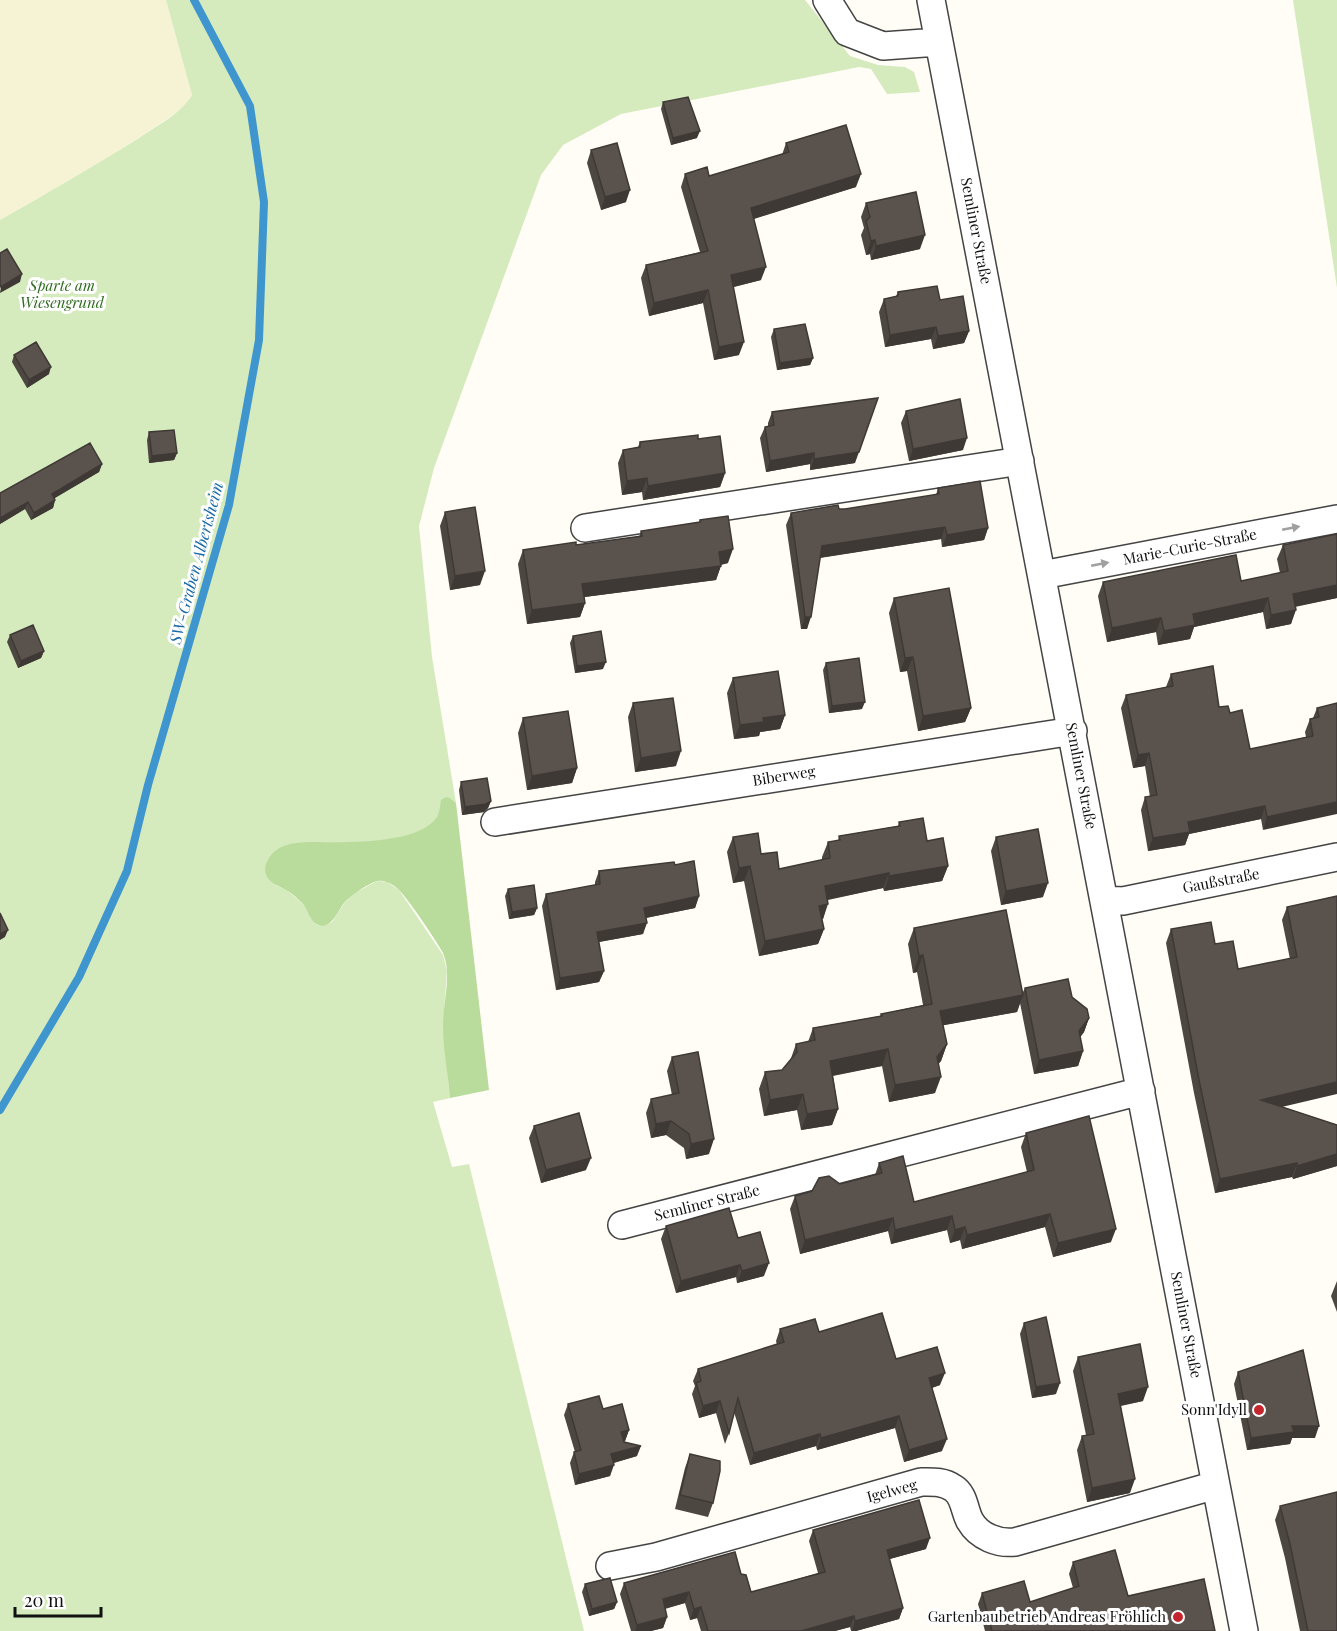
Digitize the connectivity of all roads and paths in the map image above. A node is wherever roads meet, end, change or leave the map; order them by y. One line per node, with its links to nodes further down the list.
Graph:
1 (828, 0): 3 (street)
2 (931, 0): 3 (street, Semliner Straße)
3 (938, 42): 4 (street, Semliner Straße)
4 (1020, 461): 6 (street); 7 (street, Semliner Straße)
5 (1337, 519): 7 (street, Marie-Curie-Straße, one-way to 5)
6 (585, 528)
7 (1042, 575): 8 (street, Semliner Straße)
8 (1073, 731): 9 (street, Biberweg); 11 (street, Semliner Straße)
9 (495, 822)
10 (1337, 857): 11 (street, Gaußstraße)
11 (1104, 900): 12 (street, Semliner Straße)
12 (1141, 1090): 13 (street, Semliner Straße); 14 (street, Semliner Straße)
13 (622, 1225)
14 (1216, 1485): 15 (street, Igelweg); 16 (street, Semliner Straße)
15 (610, 1566)
16 (1245, 1631)

